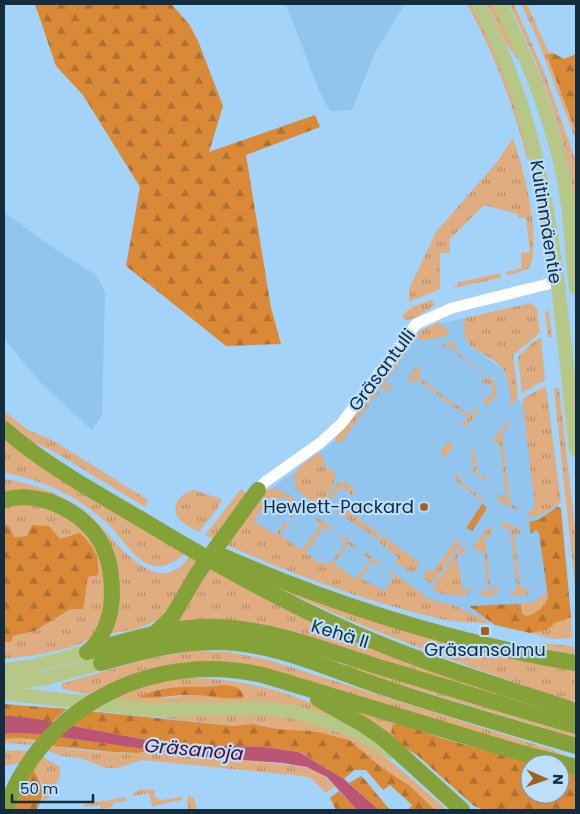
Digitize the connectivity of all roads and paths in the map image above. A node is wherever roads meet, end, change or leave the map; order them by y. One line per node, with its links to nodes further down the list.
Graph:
1 (478, 4): 4 (main road, Kuitinmäentie)
2 (500, 4): 3 (main road, Kuitinmäentie)
3 (576, 281): 4 (main road)
4 (556, 282): 6 (main road, Kuitinmäentie); 7 (street, Gräsantulli)
5 (4, 429): 9 (highway)
6 (576, 450)
7 (258, 490): 10 (highway)
8 (4, 500): 11 (highway)
9 (228, 564): 13 (highway); 18 (highway)
10 (154, 634): 11 (highway, Kehä II); 19 (highway, Kehä II)
11 (87, 652): 14 (main road)
12 (101, 663): 16 (main road); 20 (highway, Kehä II)
13 (576, 663)
14 (4, 670)
15 (285, 681): 21 (highway); 22 (highway); 23 (highway)
16 (4, 684)
17 (4, 693): 21 (main road)
18 (574, 710)
19 (576, 726)
20 (576, 746)
21 (404, 759): 24 (highway)
22 (576, 767)
23 (5, 810)
24 (462, 810)

